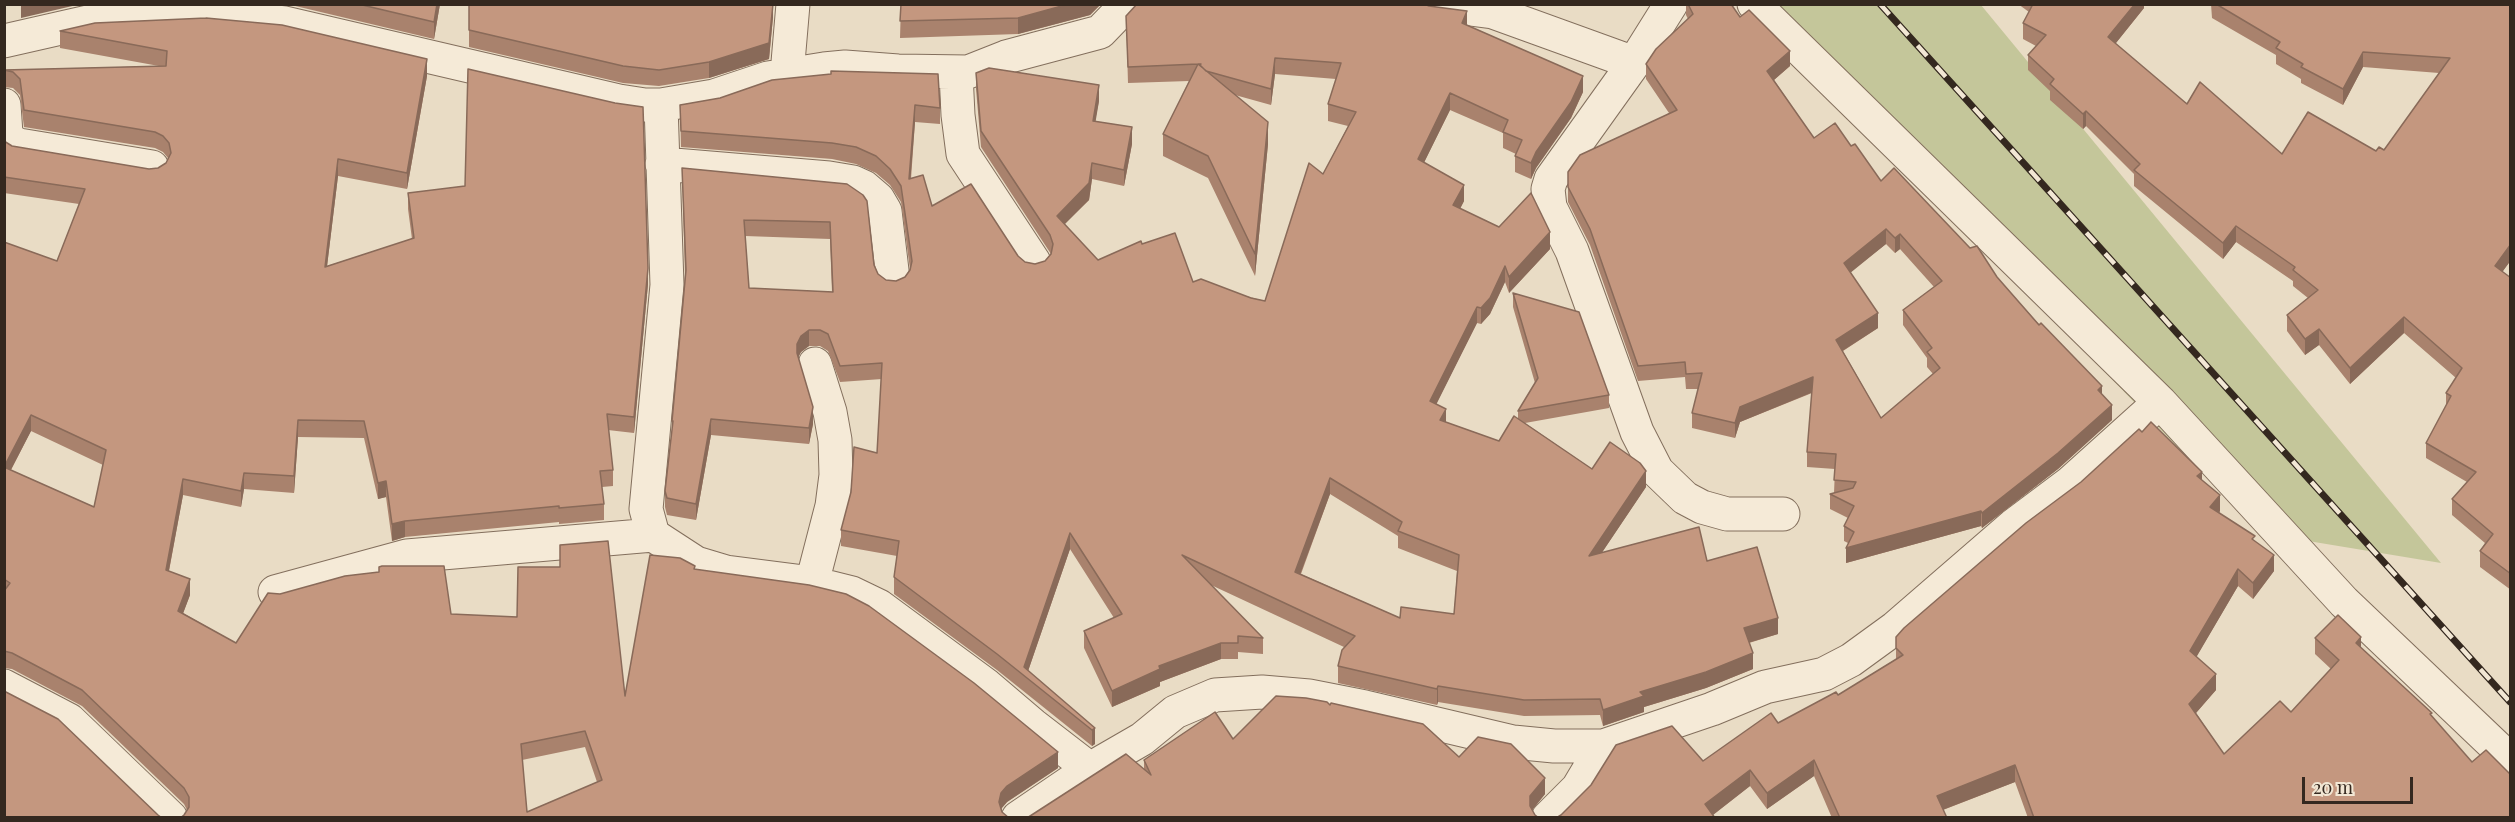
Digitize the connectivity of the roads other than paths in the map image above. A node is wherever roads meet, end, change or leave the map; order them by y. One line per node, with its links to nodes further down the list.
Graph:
1 (793, 4): 9 (street)
2 (1127, 4): 8 (street)
3 (1431, 4): 7 (street)
4 (1671, 4): 7 (street)
5 (1754, 4): 17 (street)
6 (4, 41): 11 (street)
7 (1634, 63): 18 (street)
8 (956, 73): 9 (street); 14 (street)
9 (787, 74): 11 (street)
10 (4, 105): 13 (street)
11 (661, 105): 12 (street)
12 (662, 164): 15 (street); 19 (street)
13 (152, 167)
14 (1034, 262)
15 (893, 279)
16 (815, 364): 20 (street)
17 (2160, 402): 23 (street); 24 (street)
18 (1783, 514)
19 (653, 535): 20 (street); 21 (street)
20 (812, 583): 25 (street)
21 (275, 592)
22 (4, 686): 26 (street)
23 (1603, 746): 25 (street); 28 (street)
24 (2511, 760)
25 (1090, 769): 27 (street)
26 (171, 818)
27 (1018, 818)
28 (1548, 818)

